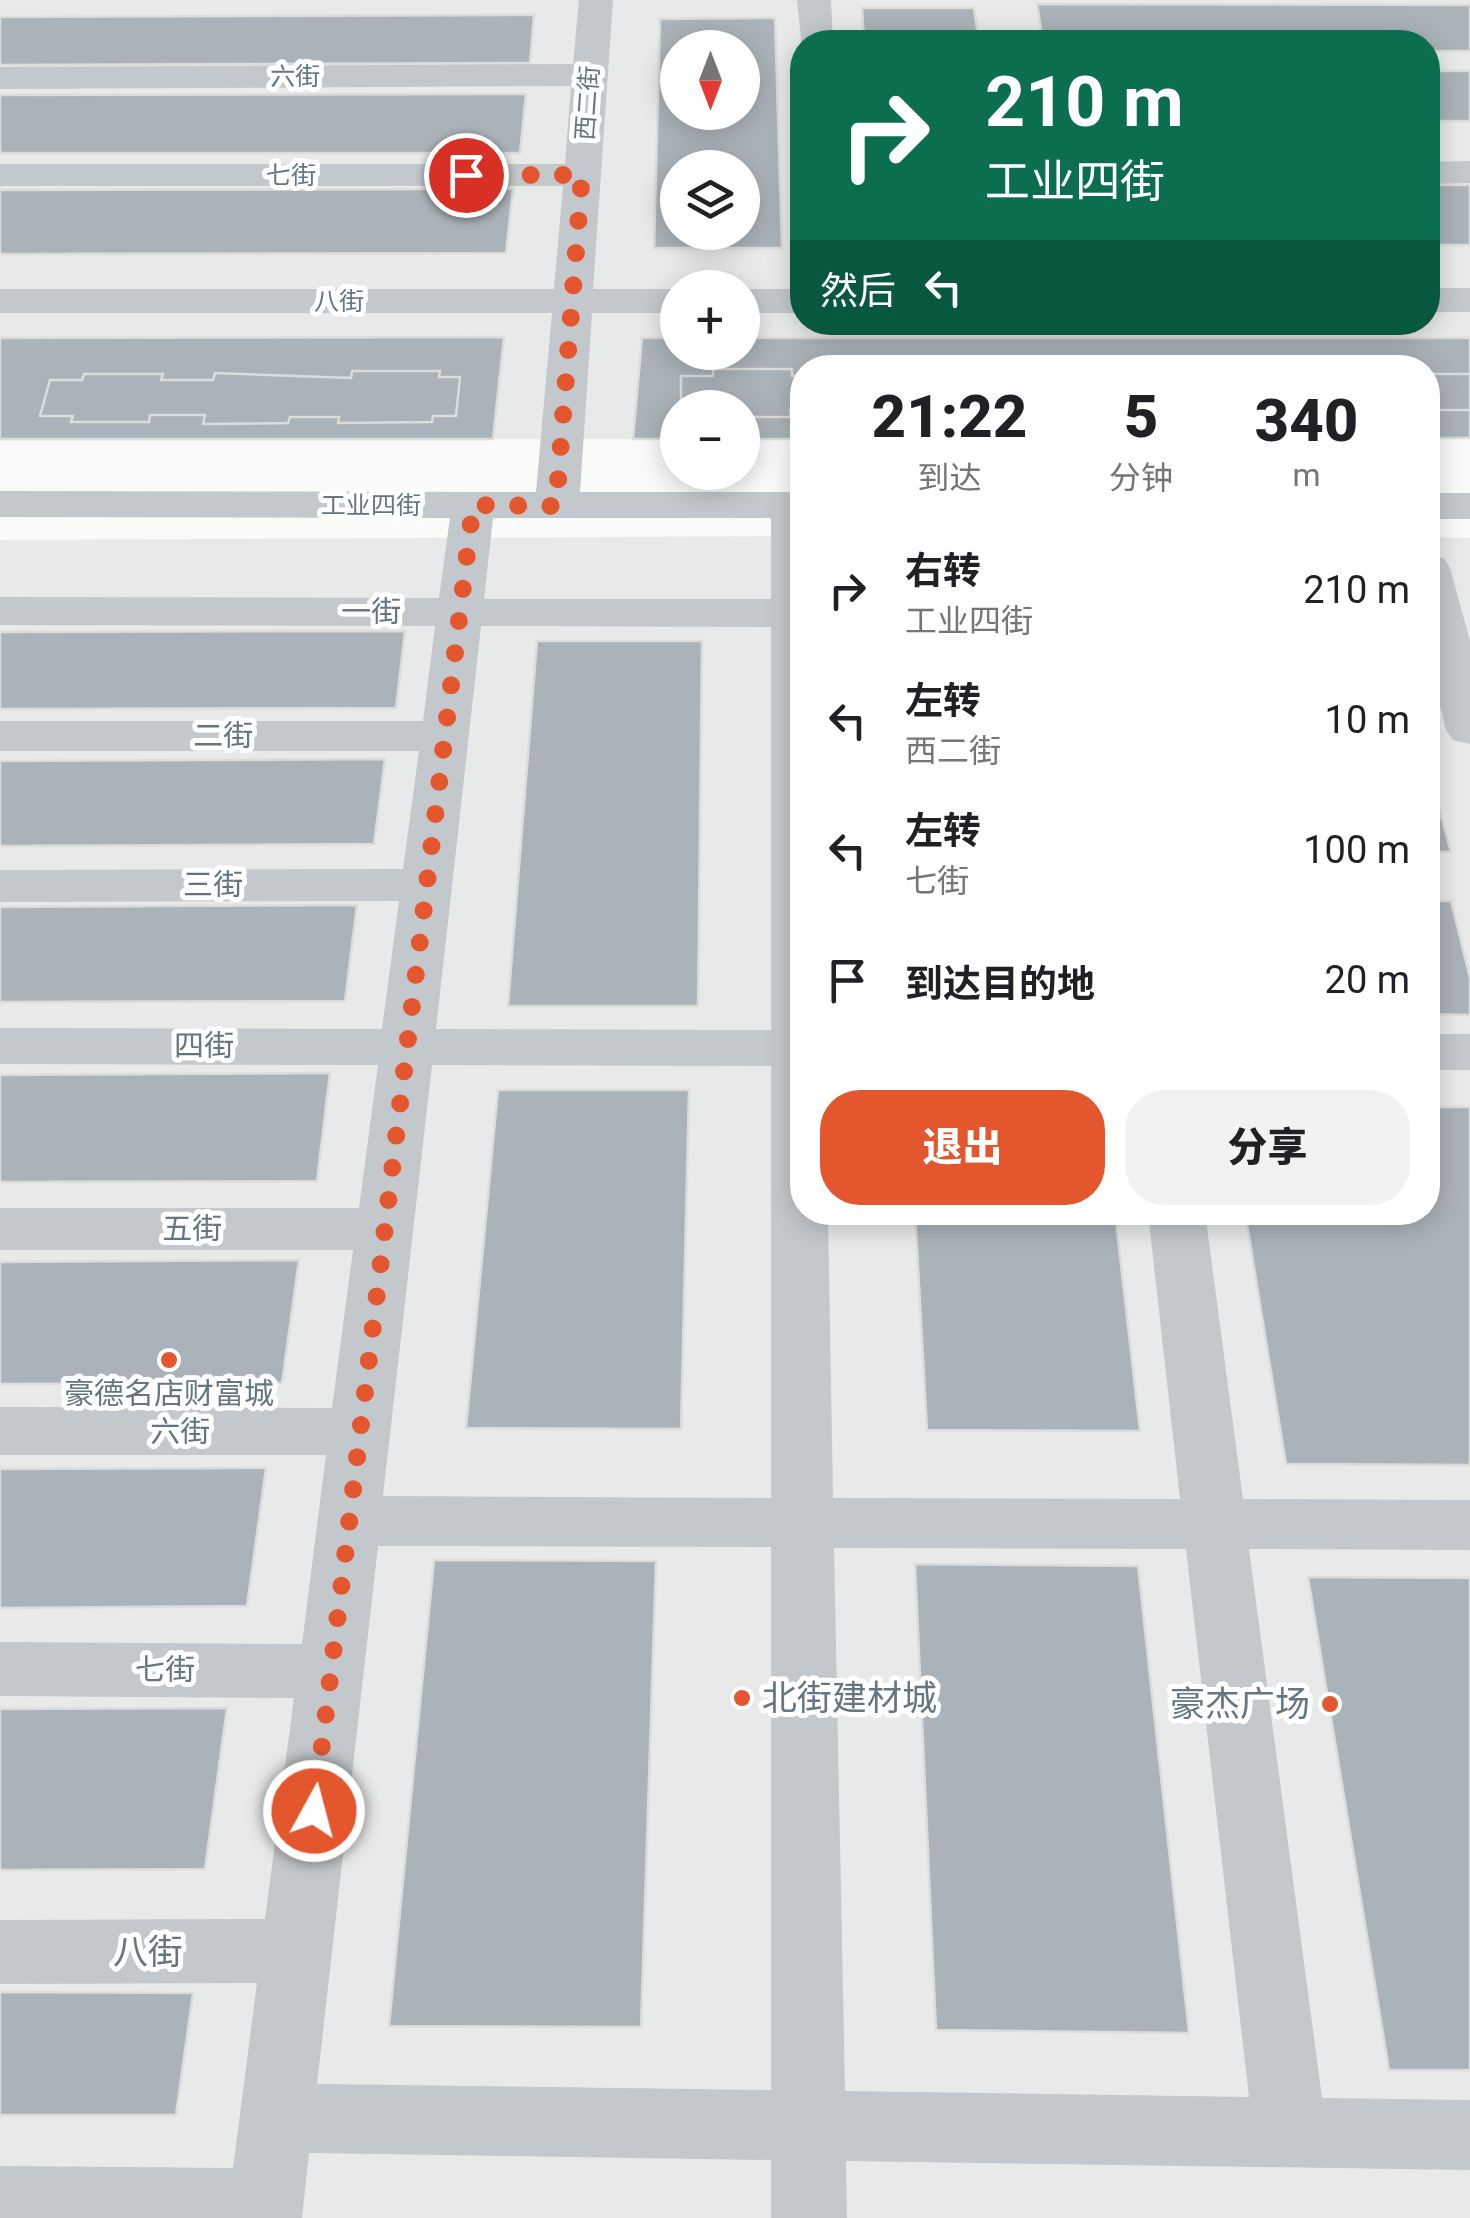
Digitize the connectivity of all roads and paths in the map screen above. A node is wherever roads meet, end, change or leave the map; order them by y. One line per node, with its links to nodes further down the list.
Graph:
1 (596, 0): 4 (street, 西二街)
2 (814, 0): 3 (street)
3 (815, 30)
4 (590, 75): 5 (street, 六街); 8 (street, 西二街)
5 (0, 78)
6 (1440, 172): 7 (street)
7 (1470, 172)
8 (582, 175): 9 (street, 七街); 13 (street, 西二街)
9 (0, 176)
10 (1440, 300): 11 (street)
11 (1470, 300)
12 (0, 301): 13 (street, 八街)
13 (572, 301): 14 (street, 八街); 19 (street, 西二街)
14 (660, 301)
15 (760, 301): 16 (street)
16 (790, 301)
17 (0, 504): 18 (street, 工业四街)
18 (473, 505): 19 (street, 工业四街); 24 (street)
19 (556, 506): 20 (street, 工业四街)
20 (790, 506)
21 (1440, 506): 22 (street)
22 (1470, 506)
23 (0, 611): 24 (street, 一街)
24 (460, 612): 25 (street, 一街); 29 (street)
25 (790, 612)
26 (1440, 636): 27 (street)
27 (1470, 730)
28 (0, 736): 29 (street, 二街)
29 (445, 736): 30 (street)
30 (427, 885): 31 (street, 三街); 32 (street)
31 (0, 886)
32 (407, 1045): 33 (street, 四街); 34 (street, 四街); 40 (street)
33 (0, 1046)
34 (790, 1048)
35 (1440, 1052): 36 (street)
36 (1470, 1052)
37 (801, 1225): 44 (street)
38 (1178, 1225): 45 (street)
39 (0, 1229): 40 (street, 五街)
40 (384, 1229): 42 (street)
41 (0, 1431): 42 (street, 六街)
42 (360, 1432): 43 (street)
43 (349, 1521): 44 (street); 48 (street)
44 (802, 1522): 45 (street); 52 (street)
45 (1214, 1524): 46 (street); 53 (street)
46 (1470, 1525)
47 (0, 1669): 48 (street, 七街)
48 (331, 1671): 49 (street)
49 (296, 1951): 50 (street, 八街); 51 (street)
50 (0, 1952)
51 (276, 2118): 52 (street); 56 (street)
52 (808, 2126): 53 (street); 57 (street)
53 (1290, 2132): 54 (street)
54 (1470, 2135)
55 (0, 2202): 56 (street)
56 (265, 2211)
57 (809, 2218)

